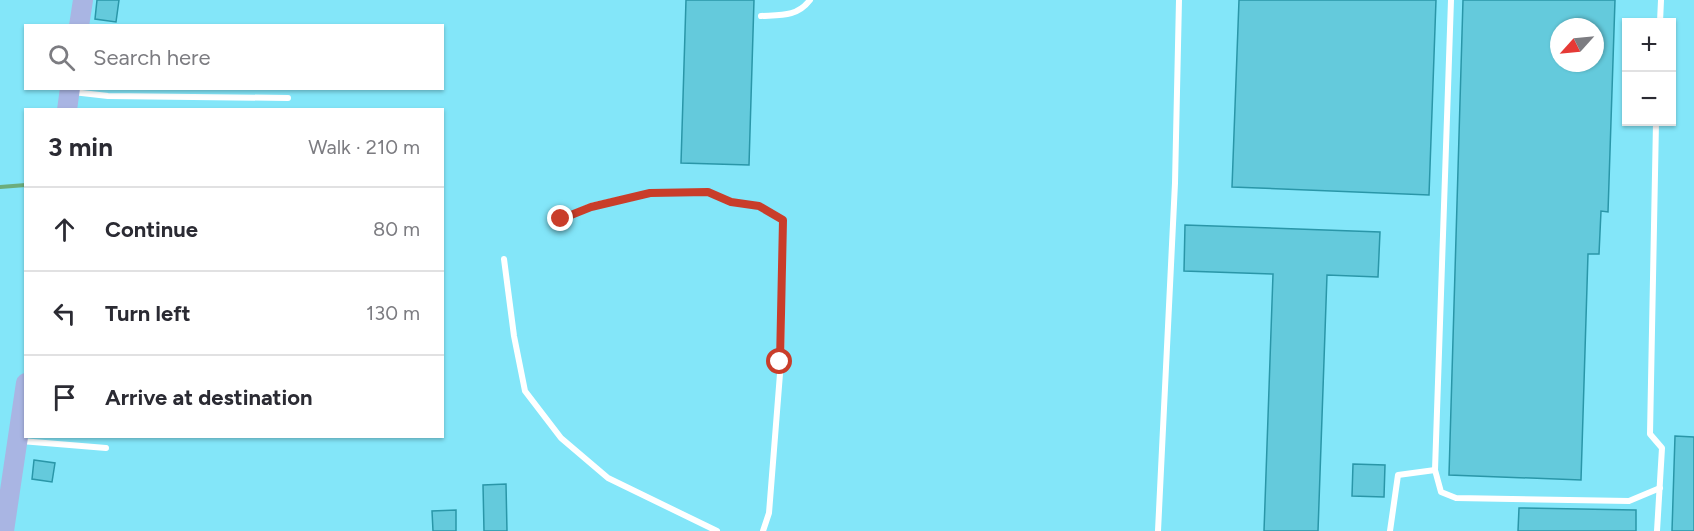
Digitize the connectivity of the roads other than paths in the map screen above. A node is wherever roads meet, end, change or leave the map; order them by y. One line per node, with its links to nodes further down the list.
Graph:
1 (83, 0): 8 (main road)
2 (810, 0): 6 (lane)
3 (1179, 0): 22 (lane)
4 (1450, 0): 17 (lane)
5 (1661, 0): 7 (lane)
6 (761, 16)
7 (1660, 18)
8 (79, 24)
9 (69, 97): 10 (lane)
10 (288, 98)
11 (1656, 126): 18 (lane)
12 (561, 219): 21 (lane)
13 (504, 259): 20 (lane)
14 (24, 398): 15 (main road)
15 (18, 441): 16 (lane); 19 (main road)
16 (106, 448)
17 (1435, 470): 18 (lane); 23 (lane)
18 (1660, 488): 24 (lane)
19 (4, 531)
20 (717, 531)
21 (763, 531)
22 (1158, 531)
23 (1390, 531)
24 (1657, 531)

